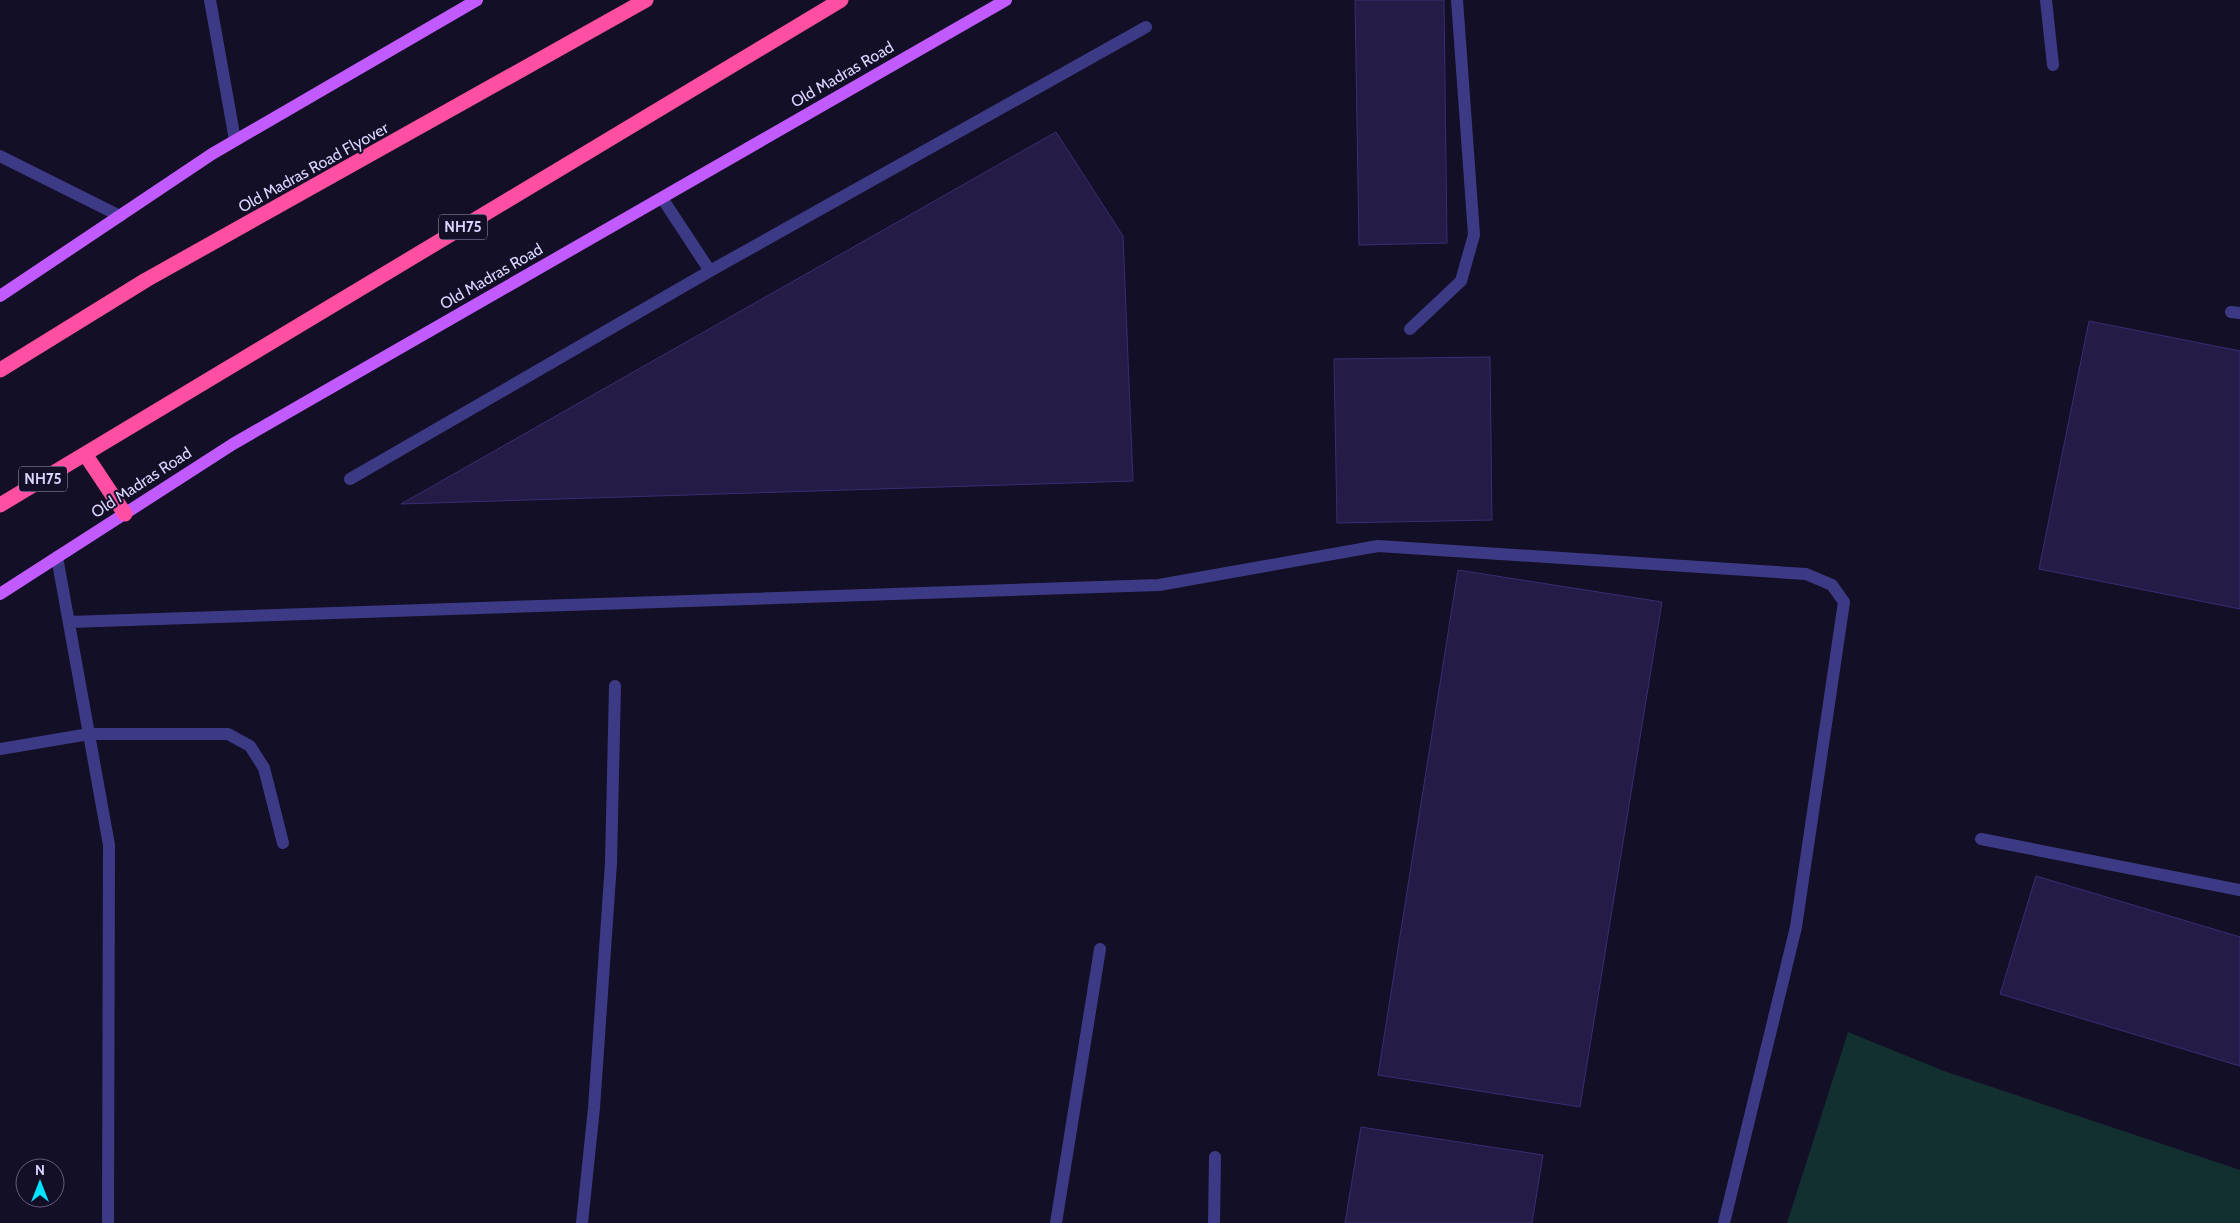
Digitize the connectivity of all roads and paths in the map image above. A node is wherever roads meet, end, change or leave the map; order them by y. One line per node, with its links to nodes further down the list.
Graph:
1 (210, 0): 10 (street)
2 (477, 0): 10 (main road)
3 (646, 0): 17 (highway, Old Madras Road Flyover)
4 (841, 0): 18 (highway, NH75)
5 (1006, 0): 12 (main road, Old Madras Road)
6 (1457, 0): 16 (street)
7 (2046, 0): 9 (street)
8 (1146, 27): 14 (street)
9 (2053, 65)
10 (235, 140): 13 (main road)
11 (0, 156): 13 (street)
12 (662, 198): 14 (street); 21 (main road, Old Madras Road)
13 (120, 216): 15 (main road)
14 (710, 271): 19 (street)
15 (0, 296)
16 (1410, 329)
17 (0, 370)
18 (85, 454): 20 (highway, NH75); 21 (highway)
19 (350, 479)
20 (0, 505)
21 (125, 514): 22 (main road, Old Madras Road)
22 (57, 557): 23 (main road, Old Madras Road); 24 (street)
23 (0, 594)
24 (69, 622): 26 (street); 37 (street)
25 (615, 686): 34 (street)
26 (89, 734): 27 (street); 29 (street); 33 (street)
27 (0, 749)
28 (1981, 839): 30 (street)
29 (283, 843)
30 (2240, 890)
31 (1100, 949): 35 (street)
32 (1216, 1157): 36 (street)
33 (108, 1223)
34 (582, 1223)
35 (1056, 1223)
36 (1214, 1223)
37 (1724, 1223)

